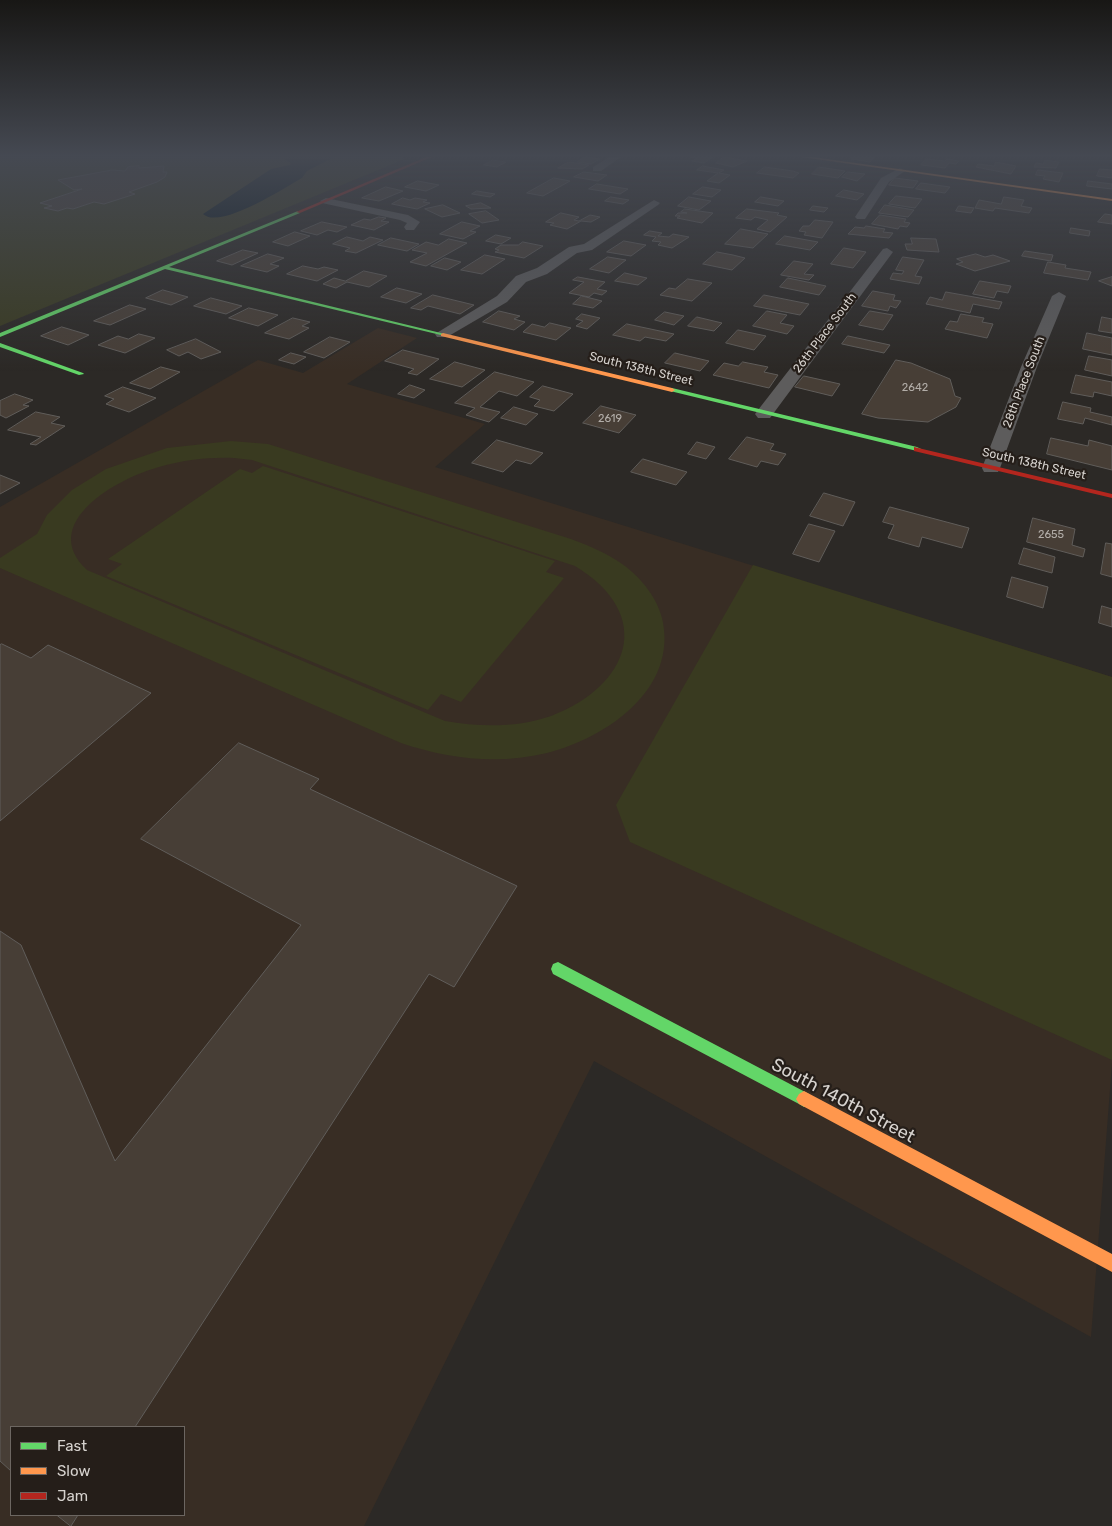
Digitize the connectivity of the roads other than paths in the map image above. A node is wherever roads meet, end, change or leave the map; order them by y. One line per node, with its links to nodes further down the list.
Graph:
1 (259, 228): 4 (street)
2 (616, 228): 6 (street)
3 (887, 252): 10 (street, 26th Place South)
4 (163, 267): 6 (street, South 138th Street); 7 (street)
5 (1059, 296): 11 (street, 28th Place South)
6 (442, 334): 10 (street, South 138th Street)
7 (0, 335)
8 (0, 345): 9 (street)
9 (81, 374)
10 (764, 414): 11 (street, South 138th Street)
11 (991, 468): 12 (street, South 138th Street)
12 (1112, 496)
13 (558, 969): 14 (street, South 140th Street)
14 (1112, 1263)

